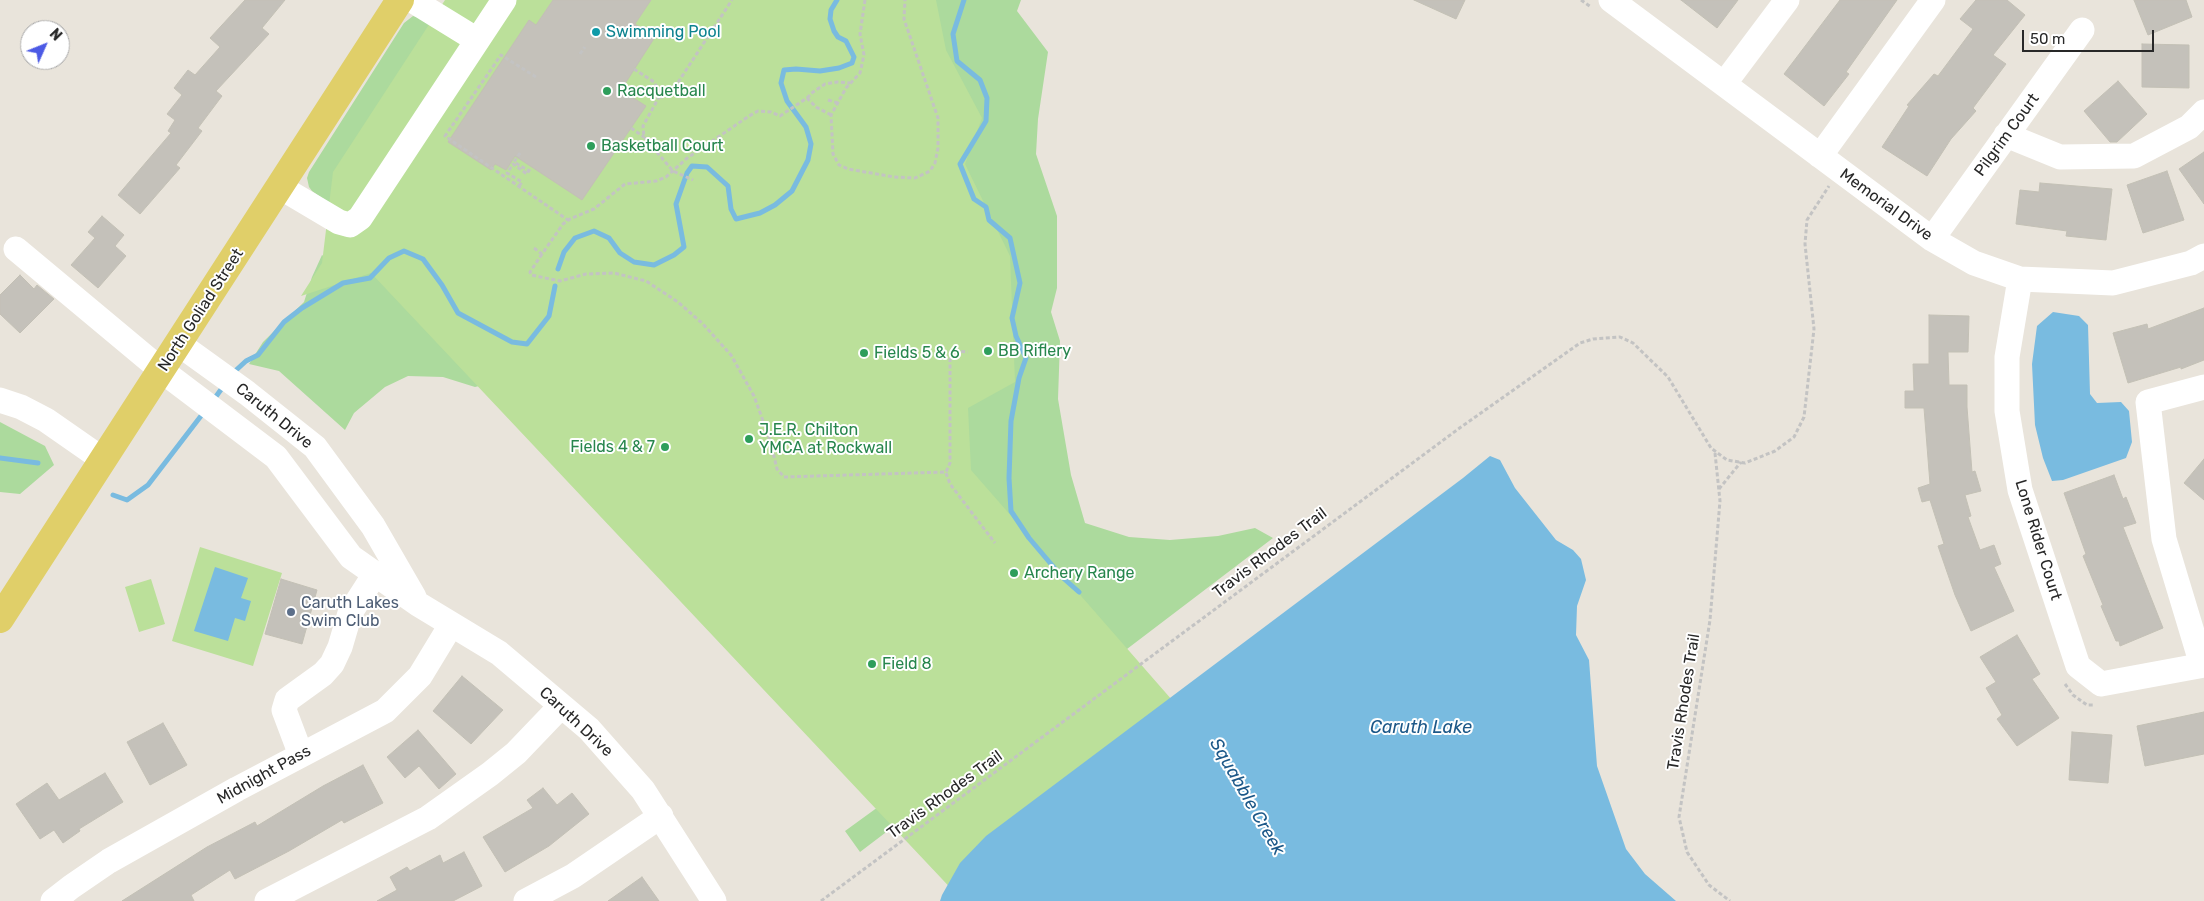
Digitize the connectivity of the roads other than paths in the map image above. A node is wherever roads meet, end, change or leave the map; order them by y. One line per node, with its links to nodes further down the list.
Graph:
1 (400, 0): 13 (main road, North Goliad Street)
2 (412, 0): 8 (street)
3 (504, 0): 8 (street)
4 (1611, 0): 9 (street, Memorial Drive)
5 (1788, 0): 9 (street)
6 (1933, 0): 12 (street)
7 (2082, 30): 11 (street, Pilgrim Court)
8 (477, 40): 13 (street)
9 (1724, 84): 12 (street, Memorial Drive)
10 (2204, 112): 11 (street)
11 (2006, 135): 14 (street, Pilgrim Court)
12 (1820, 156): 14 (street, Memorial Drive)
13 (280, 187): 18 (main road, North Goliad Street)
14 (1932, 240): 17 (street, Memorial Drive)
15 (16, 249): 19 (street, Caruth Drive)
16 (2204, 256): 17 (street, Memorial Drive)
17 (2020, 280): 27 (street, Lone Rider Court)
18 (179, 344): 19 (main road, North Goliad Street); 24 (street, Caruth Drive)
19 (161, 370): 22 (main road, North Goliad Street); 23 (street, Caruth Drive)
20 (2204, 388): 27 (street)
21 (0, 400): 22 (street)
22 (102, 459): 25 (main road, North Goliad Street)
23 (375, 574): 24 (street, Caruth Drive); 29 (street)
24 (418, 604): 26 (street, Caruth Drive)
25 (0, 618)
26 (451, 625): 28 (street, Caruth Drive); 29 (street, Midnight Pass)
27 (2203, 665)
28 (561, 706): 30 (street, Caruth Drive); 32 (street)
29 (302, 755): 31 (street, Midnight Pass)
30 (661, 816): 33 (street); 34 (street, Caruth Drive)
31 (54, 901)
32 (267, 901)
33 (526, 901)
34 (714, 901)

